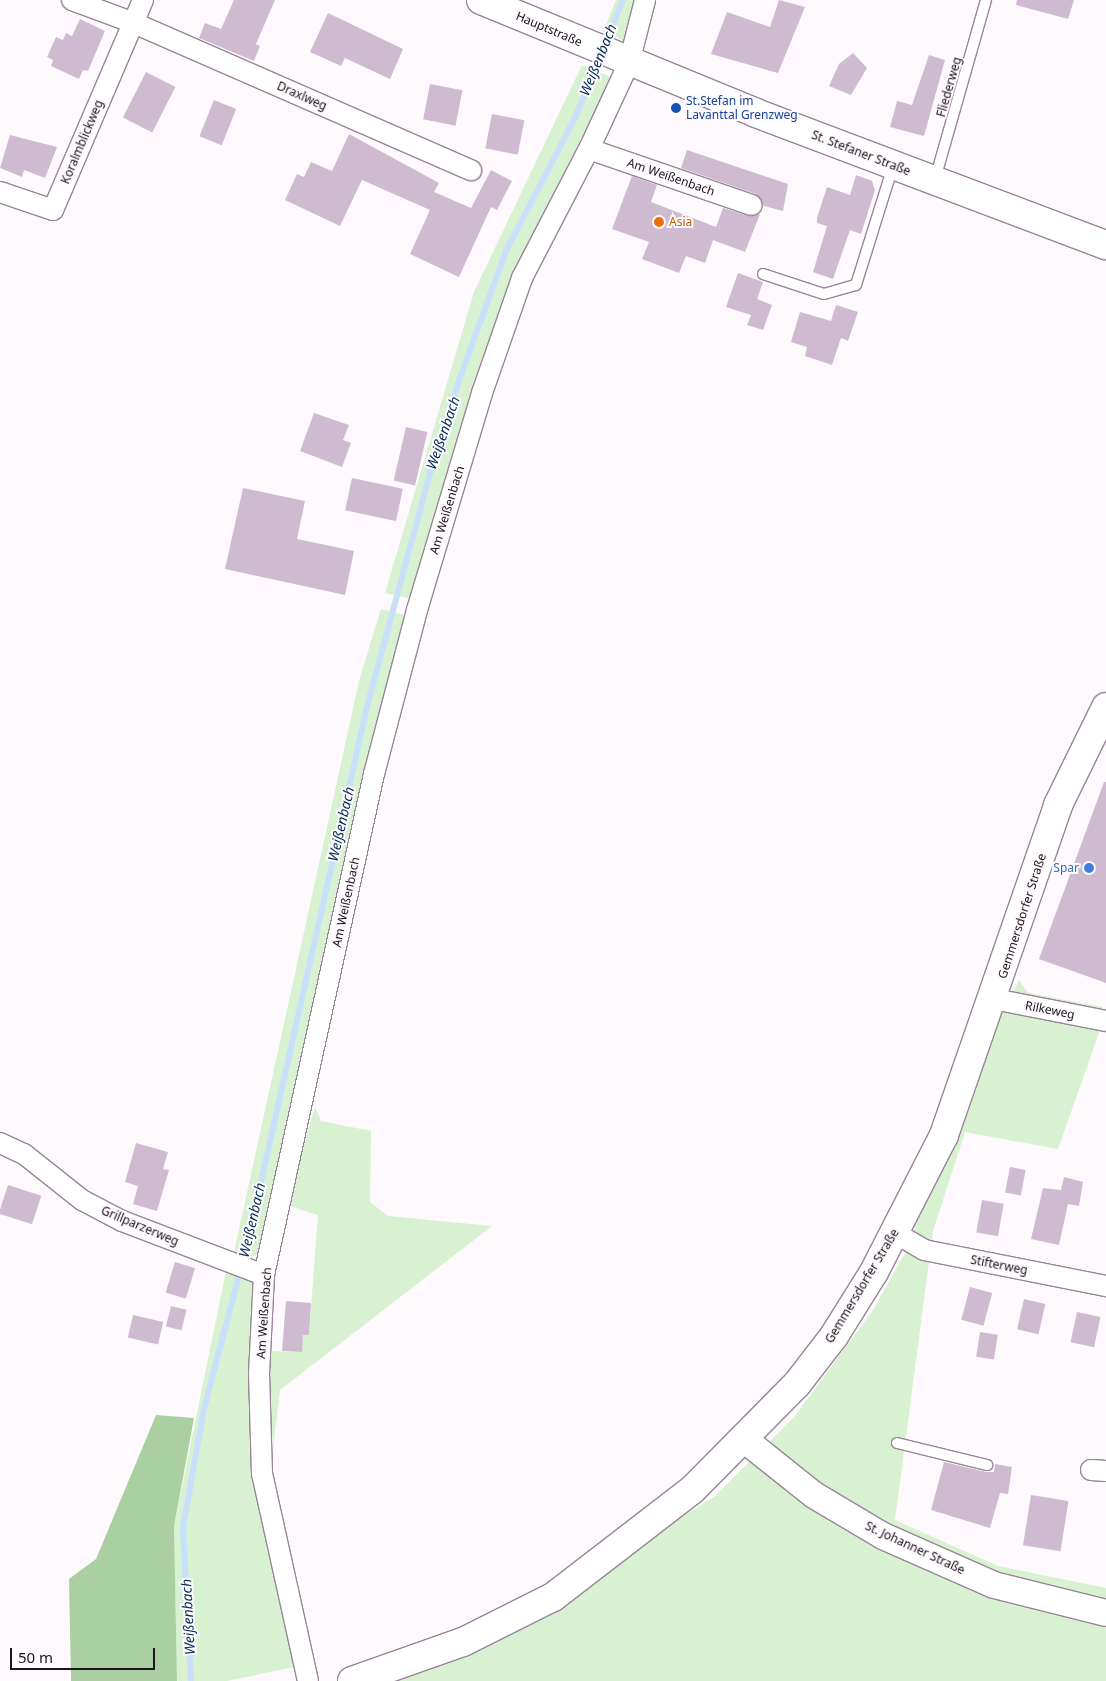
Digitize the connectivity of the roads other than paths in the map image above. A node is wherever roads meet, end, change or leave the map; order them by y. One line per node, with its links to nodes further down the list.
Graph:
1 (72, 0): 6 (street)
2 (143, 0): 6 (street, Koralmblickweg)
3 (481, 0): 7 (main road, Hauptstraße)
4 (645, 0): 7 (street, Am Weißenbach)
5 (986, 0): 11 (lane, Fliederweg)
6 (134, 22): 10 (street, Draxlweg); 12 (street, Koralmblickweg)
7 (623, 61): 8 (street, Am Weißenbach); 9 (main road, St. Stefaner Straße)
8 (589, 150): 13 (street, Am Weißenbach); 21 (street, Am Weißenbach)
9 (894, 166): 11 (main road, St. Stefaner Straße); 15 (lane)
10 (471, 170)
11 (934, 180): 14 (main road, St. Stefaner Straße)
12 (0, 192)
13 (752, 205)
14 (1106, 244)
15 (763, 274)
16 (1106, 708): 17 (main road, Gemmersdorfer Straße)
17 (994, 999): 18 (street, Rilkeweg); 20 (main road, Gemmersdorfer Straße)
18 (1106, 1021)
19 (0, 1143): 21 (street, Grillparzerweg)
20 (895, 1233): 22 (street, Stifterweg); 23 (main road, Gemmersdorfer Straße)
21 (261, 1274): 27 (street, Am Weißenbach)
22 (1106, 1286)
23 (745, 1440): 26 (street, St. Johanner Straße); 28 (main road, Gemmersdorfer Straße)
24 (896, 1443): 25 (lane)
25 (987, 1465)
26 (1106, 1613)
27 (308, 1681)
28 (352, 1681)

